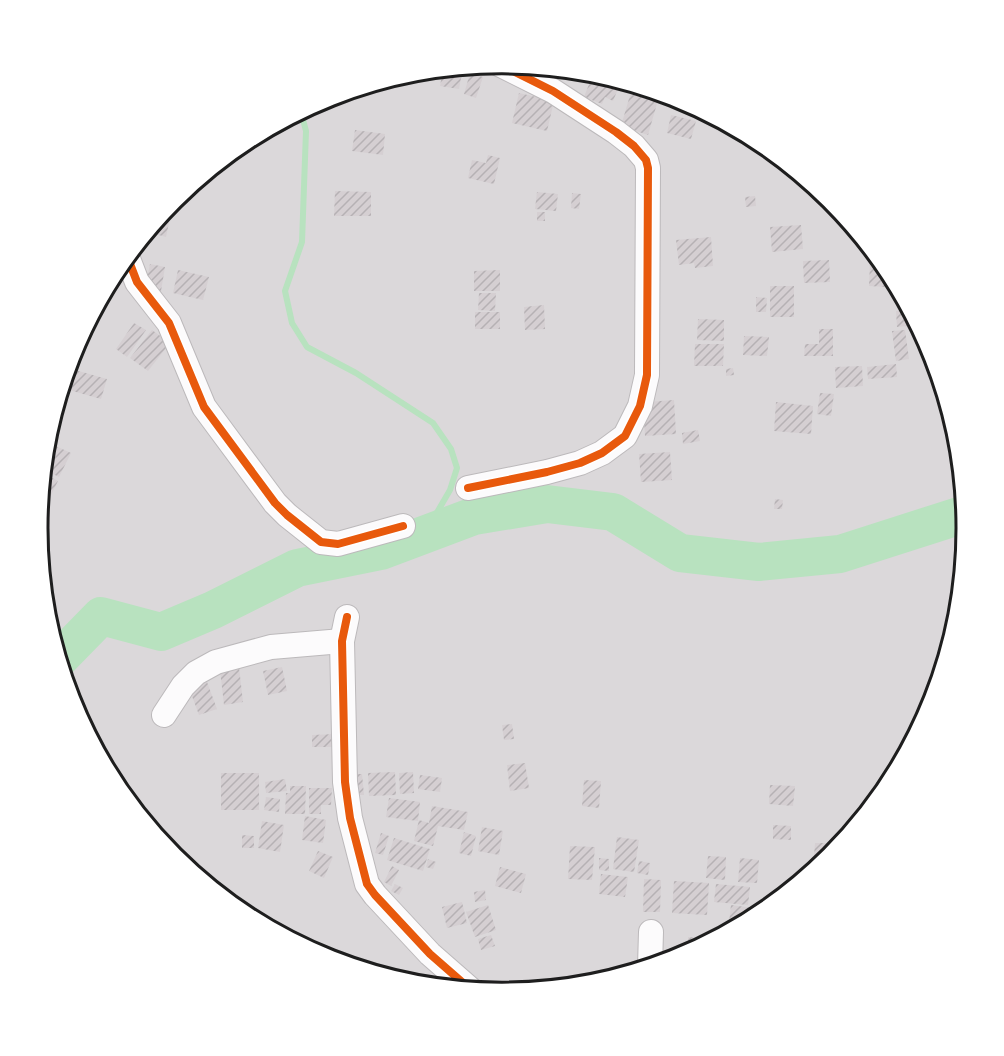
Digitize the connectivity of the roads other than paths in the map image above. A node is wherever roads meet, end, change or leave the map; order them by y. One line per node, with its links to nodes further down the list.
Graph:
1 (519, 75): 3 (street)
2 (131, 267): 4 (street)
3 (468, 488)
4 (403, 526)
5 (347, 617): 6 (street)
6 (342, 641): 7 (street); 10 (street)
7 (164, 715)
8 (651, 932): 9 (street)
9 (650, 957)
10 (459, 980)

